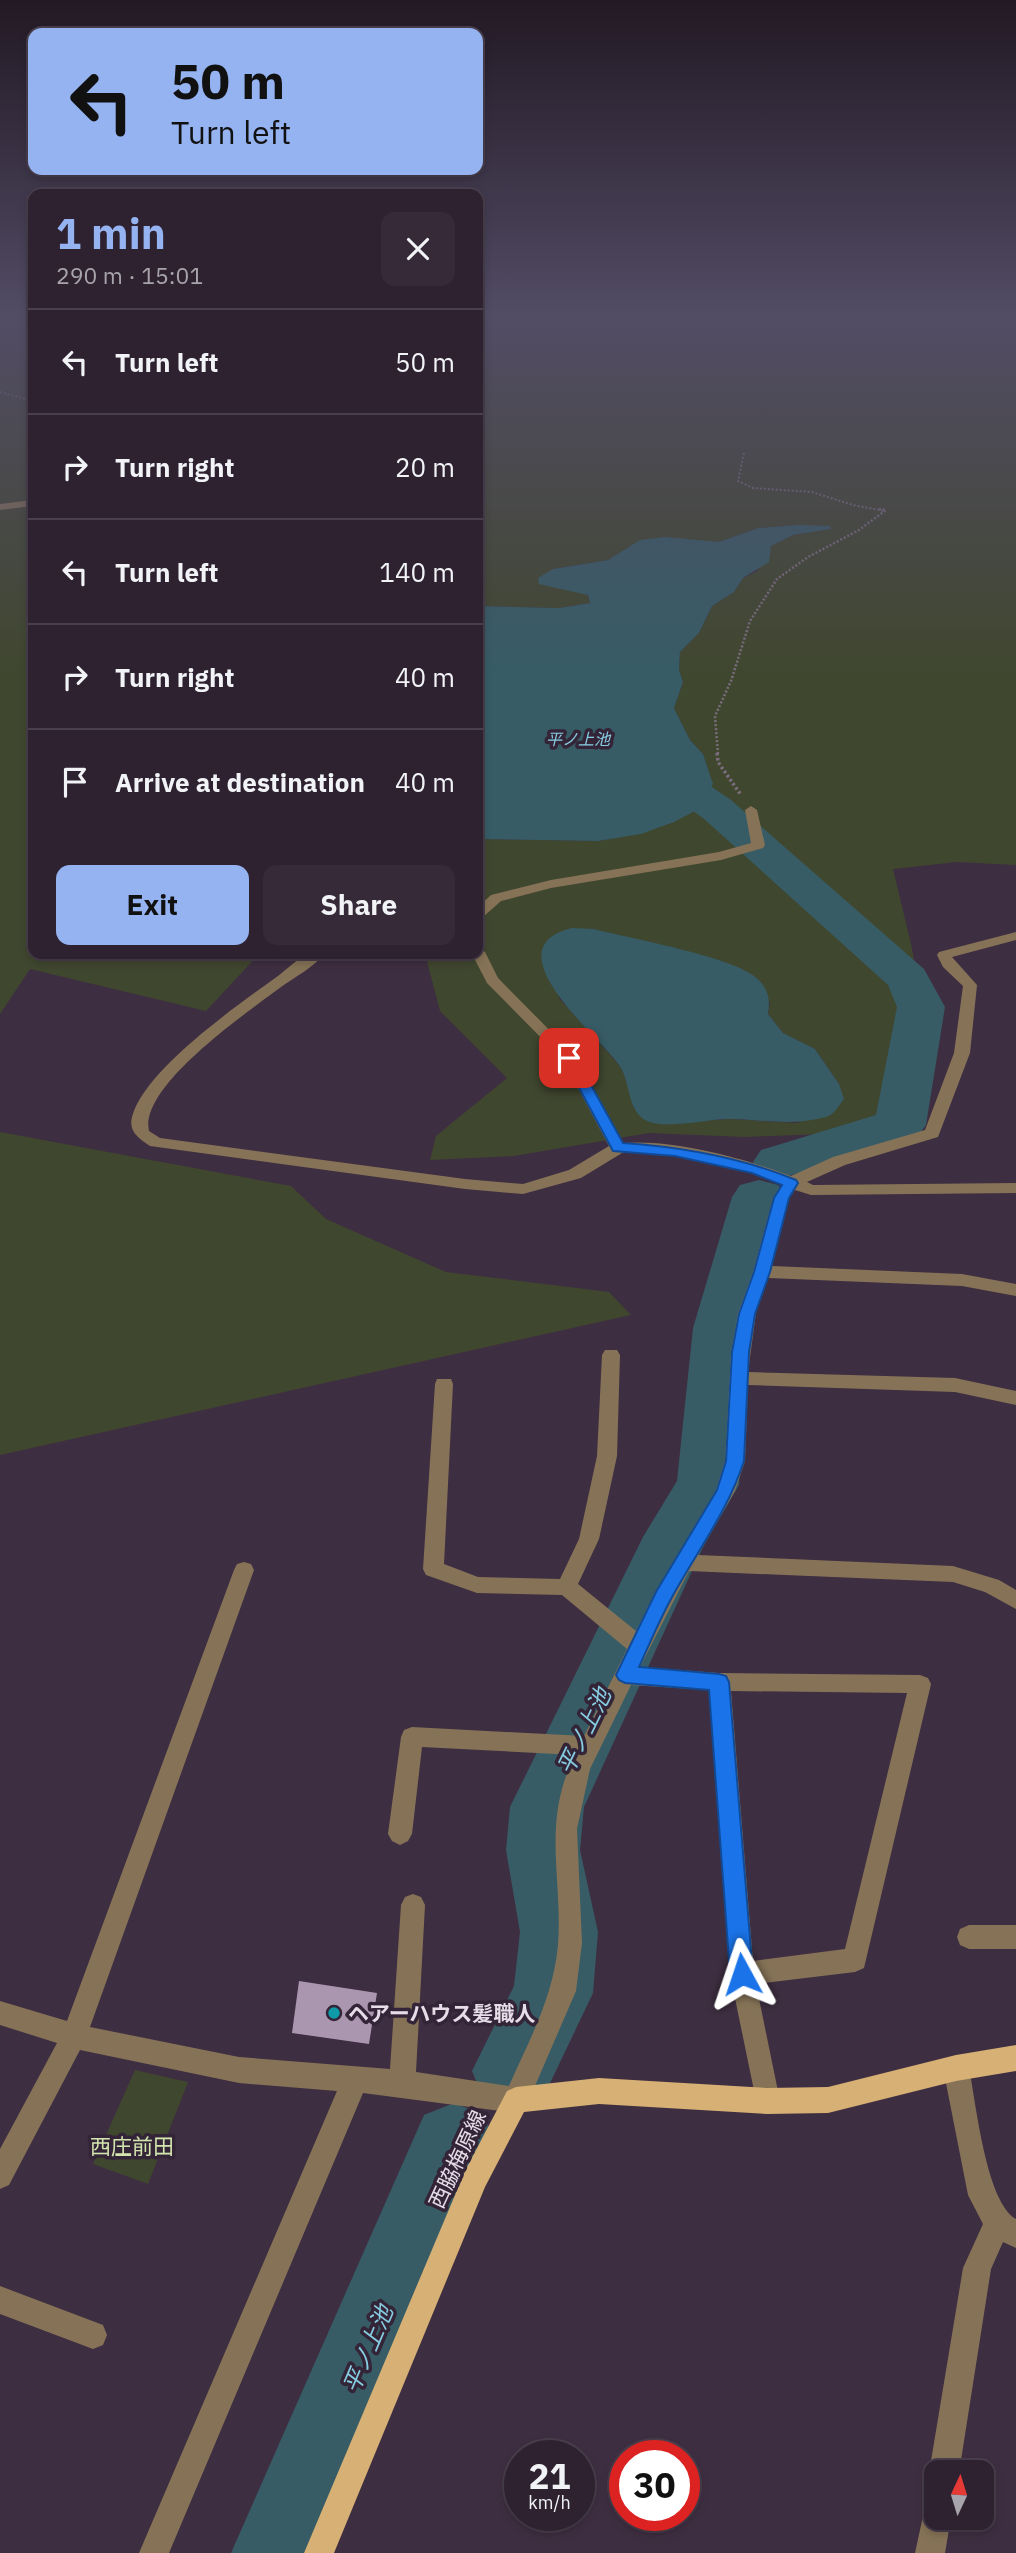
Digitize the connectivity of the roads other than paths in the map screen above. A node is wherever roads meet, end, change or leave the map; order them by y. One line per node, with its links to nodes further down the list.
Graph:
1 (28, 504): 2 (street)
2 (0, 507)
3 (751, 810): 4 (street)
4 (483, 910)
5 (1016, 936): 9 (street)
6 (311, 959): 8 (street)
7 (482, 959): 8 (street)
8 (618, 1148): 9 (street)
9 (791, 1183): 10 (street); 11 (street)
10 (1016, 1188)
11 (762, 1272): 12 (street); 14 (street)
12 (1016, 1290)
13 (611, 1355): 19 (street)
14 (739, 1378): 16 (street); 17 (street)
15 (444, 1384): 19 (street)
16 (1016, 1398)
17 (682, 1563): 20 (street); 21 (street)
18 (244, 1570): 31 (street)
19 (571, 1591): 21 (street)
20 (1016, 1601)
21 (639, 1646): 22 (street)
22 (625, 1675): 23 (street); 24 (street)
23 (719, 1682): 29 (street); 29 (street)
24 (591, 1746): 25 (street); 36 (street)
25 (400, 1834)
26 (413, 1905): 35 (street)
27 (969, 1937): 28 (street)
28 (1016, 1937)
29 (742, 1974): 37 (street)
30 (0, 2013): 31 (street)
31 (74, 2036): 34 (street); 38 (street)
32 (1016, 2058): 33 (main road)
33 (956, 2068): 37 (main road); 39 (street)
34 (355, 2080): 35 (street); 44 (street)
35 (402, 2083): 36 (street)
36 (516, 2101): 37 (main road); 45 (main road, 西脇梅原線)
37 (767, 2101)
38 (0, 2176)
39 (1006, 2228): 42 (street)
40 (0, 2300): 41 (street)
41 (93, 2335)
42 (946, 2460)
43 (934, 2530): 46 (street)
44 (154, 2553)
45 (319, 2553)
46 (930, 2553)

